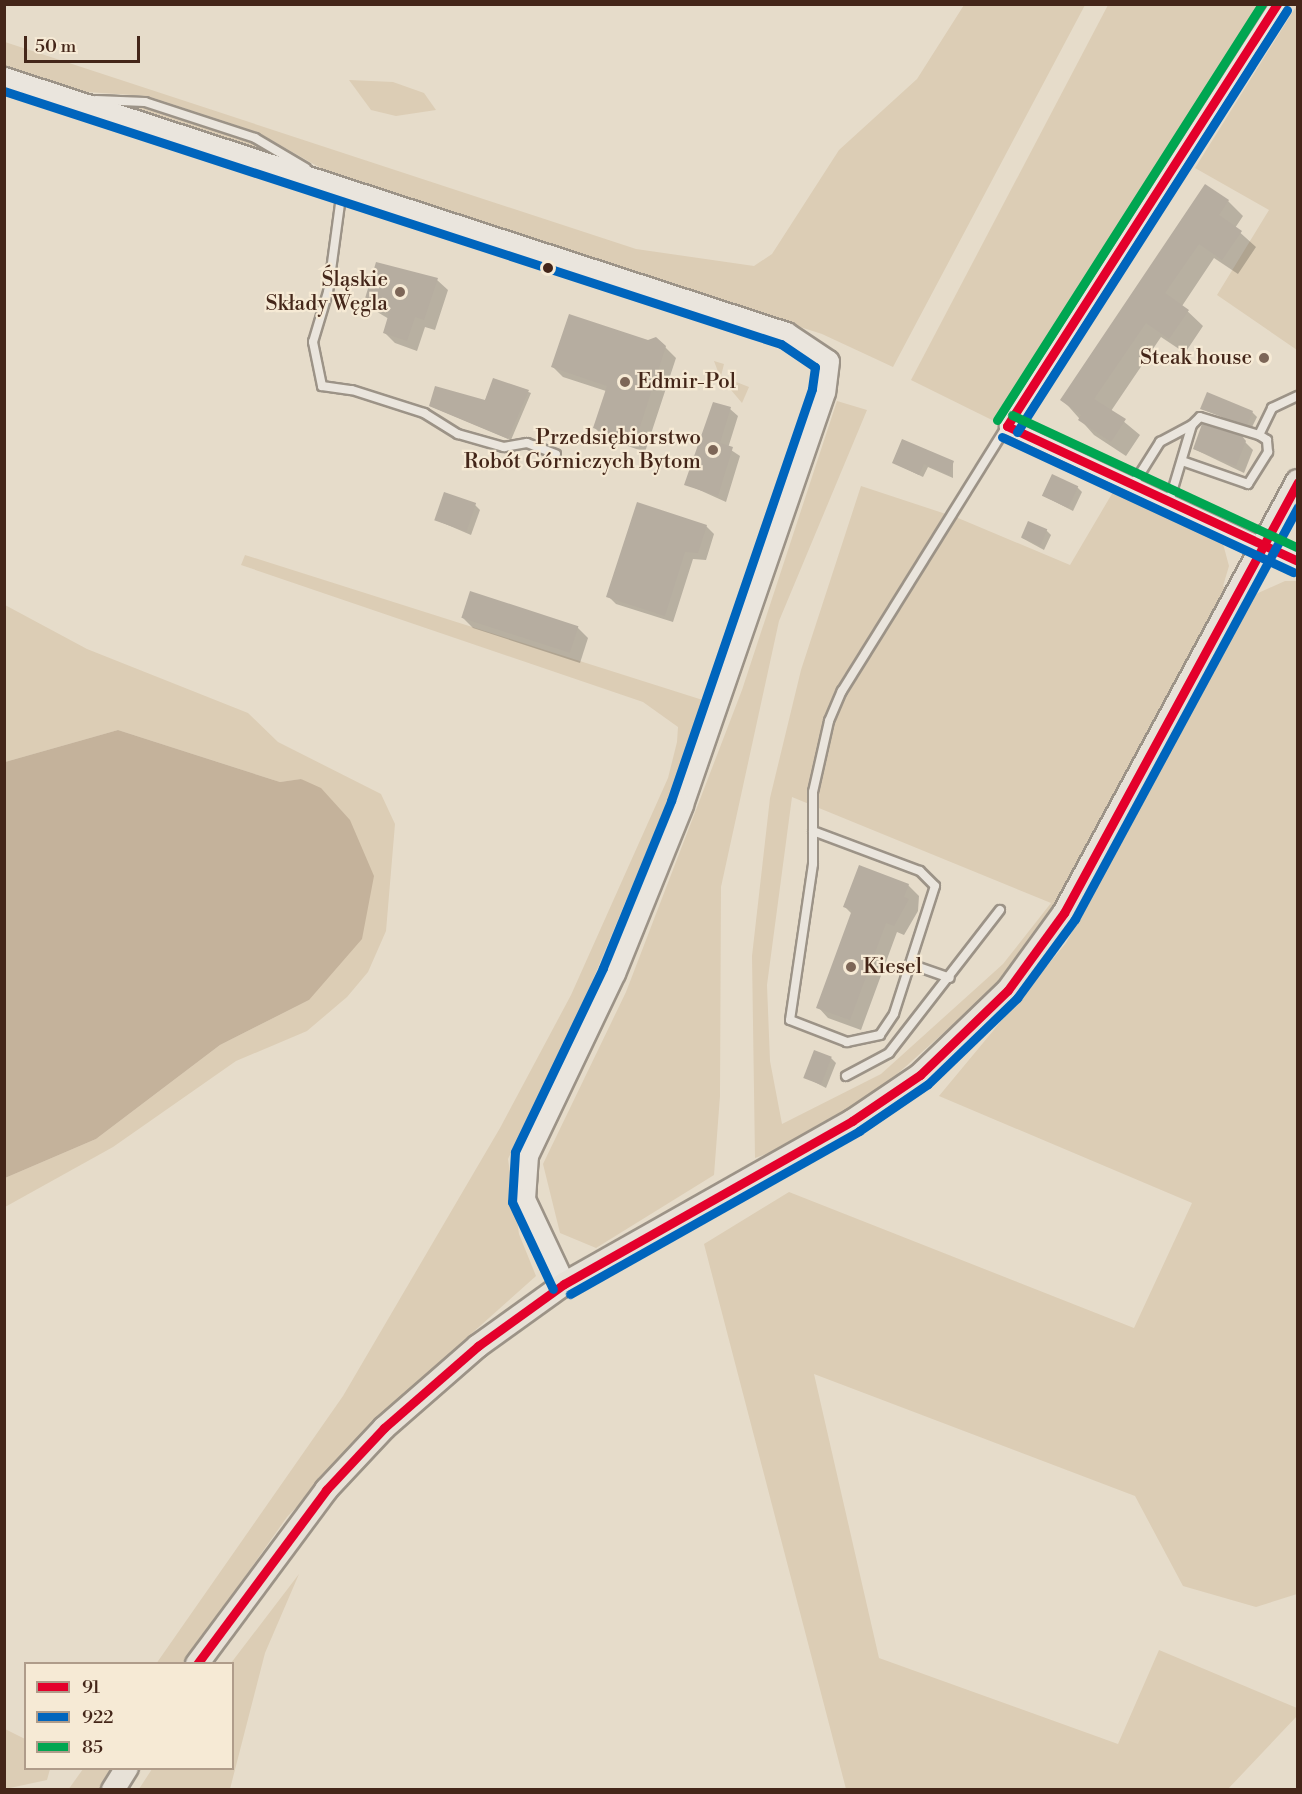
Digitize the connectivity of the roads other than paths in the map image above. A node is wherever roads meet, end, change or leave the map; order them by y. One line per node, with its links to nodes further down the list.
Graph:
1 (1277, 4): 6 (street)
2 (4, 78): 3 (street)
3 (338, 186): 8 (lane); 20 (street)
4 (1298, 396): 7 (lane)
5 (1192, 425): 7 (lane); 9 (lane); 11 (lane)
6 (1007, 426): 11 (street); 15 (lane)
7 (1259, 435): 9 (lane)
8 (556, 454)
9 (1182, 461): 12 (lane)
10 (1298, 481): 13 (main road)
11 (1133, 485): 12 (street)
12 (1169, 502): 13 (street)
13 (1263, 546): 14 (street); 20 (main road)
14 (1298, 561)
15 (813, 831): 17 (lane); 17 (lane)
16 (1000, 910): 18 (lane)
17 (910, 964): 18 (lane)
18 (950, 978): 19 (lane)
19 (846, 1076)
20 (564, 1284): 21 (main road)
21 (198, 1662)
22 (126, 1770): 23 (main road)
23 (113, 1790)

